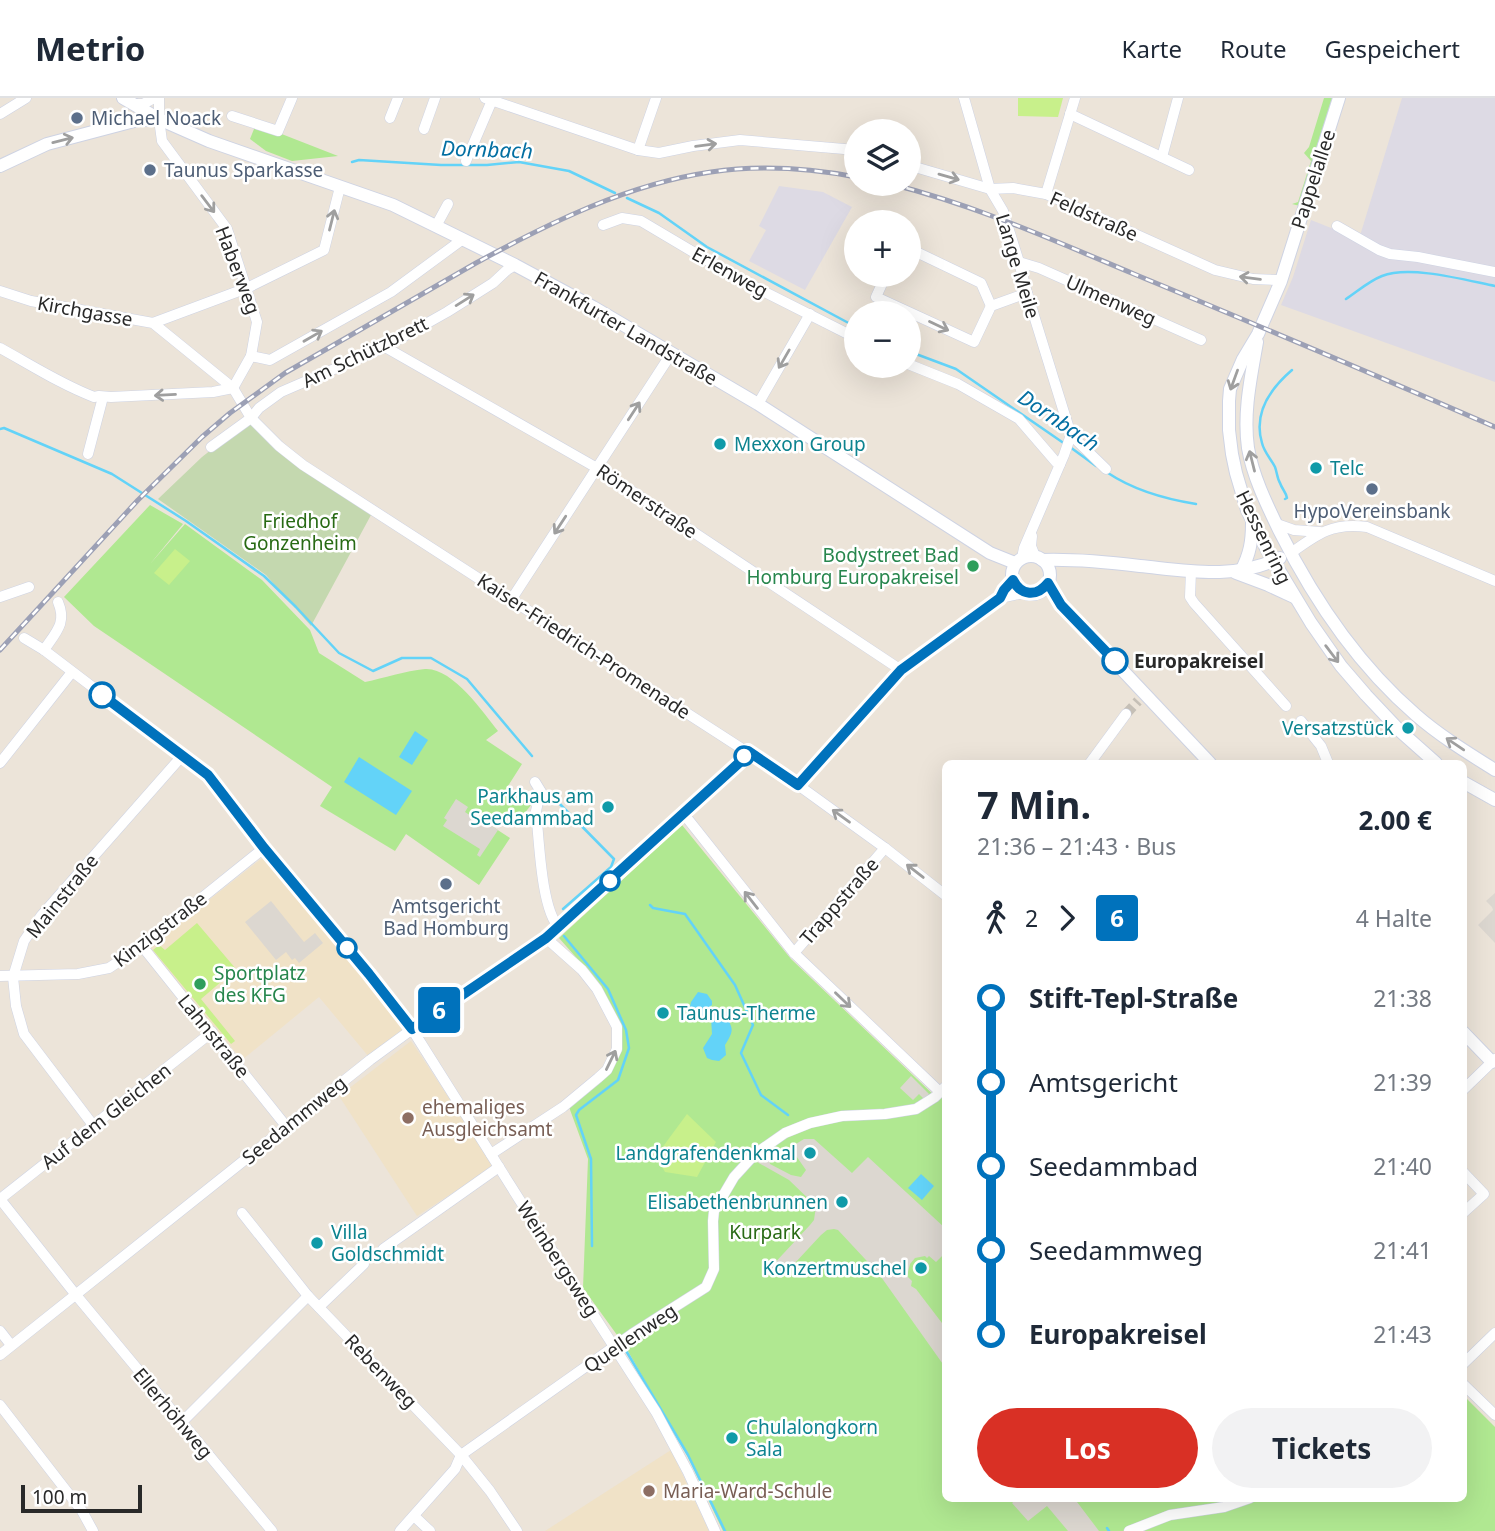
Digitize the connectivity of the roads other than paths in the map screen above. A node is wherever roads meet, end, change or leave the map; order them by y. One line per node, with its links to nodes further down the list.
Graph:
1 (26, 98): 14 (street)
2 (113, 98): 12 (street, Frankfurter Landstraße)
3 (292, 98): 16 (street)
4 (398, 98): 17 (street)
5 (435, 98): 19 (street)
6 (656, 98): 21 (street)
7 (964, 98): 28 (street, Lange Meile)
8 (1075, 98): 15 (street)
9 (1178, 98): 22 (street)
10 (1339, 98): 36 (street, Pappelallee)
11 (490, 99): 21 (street); 23 (street)
12 (129, 105): 13 (street, Frankfurter Landstraße); 13 (street); 18 (street)
13 (155, 111): 18 (street); 27 (street, Frankfurter Landstraße); 42 (street, Haberweg, one-way to 42)
14 (0, 114)
15 (1070, 114): 22 (street); 29 (street)
16 (232, 116)
17 (390, 118)
18 (118, 126): 24 (street, one-way to 18)
19 (424, 129)
20 (844, 149): 21 (street, one-way to 20)
21 (638, 150)
22 (1162, 157): 26 (street)
23 (466, 161)
24 (0, 166)
25 (921, 169): 28 (street, Feldstraße, one-way to 28)
26 (1189, 170)
27 (340, 187): 32 (street, Frankfurter Landstraße); 42 (street, one-way to 27)
28 (990, 189): 29 (street, Feldstraße); 37 (street, Lange Meile)
29 (1046, 194): 40 (street, Feldstraße, one-way to 29)
30 (448, 204): 32 (street)
31 (604, 225): 47 (street, Erlenweg)
32 (436, 226): 34 (street, Frankfurter Landstraße)
33 (1337, 226): 39 (street)
34 (463, 239): 38 (street, Frankfurter Landstraße); 55 (street, one-way to 34)
35 (921, 253): 46 (street)
36 (1287, 260): 40 (street, Pappelallee); 45 (street, Pappelallee)
37 (1019, 262): 44 (street, Lange Meile); 51 (street, Ulmenweg)
38 (515, 265): 52 (street, Am Schützbrett, one-way to 38); 54 (street, Frankfurter Landstraße)
39 (1495, 272)
40 (1277, 280): 45 (street, Pappelallee)
41 (881, 287): 46 (street, one-way to 46)
42 (247, 288): 48 (street); 55 (street, Haberweg)
43 (0, 290): 48 (street, Kirchgasse)
44 (1027, 293): 46 (street); 61 (street, Lange Meile)
45 (1270, 305): 50 (street, Pappelallee)
46 (991, 306)
47 (810, 314): 49 (street, Erlenweg); 59 (street, one-way to 59)
48 (153, 323): 57 (street, Kirchgasse)
49 (844, 332)
50 (1258, 334): 67 (street, Hessenring, one-way to 67); 68 (street, Hessenring, one-way to 50)
51 (1201, 340)
52 (385, 347): 60 (street, Am Schützbrett); 65 (street, Römerstraße)
53 (0, 348): 58 (street)
54 (671, 354): 59 (street, Frankfurter Landstraße); 65 (street, one-way to 54)
55 (251, 356): 57 (street, Haberweg)
56 (921, 368): 64 (street)
57 (233, 388): 58 (street, one-way to 58); 60 (street, Kaiser-Friedrich-Promenade)
58 (103, 397): 63 (street)
59 (758, 404): 70 (street, Frankfurter Landstraße)
60 (251, 418): 62 (street, Am Schützbrett); 83 (street, Kaiser-Friedrich-Promenade)
61 (1070, 437): 64 (street); 66 (street, Lange Meile)
62 (211, 447)
63 (88, 454)
64 (1062, 460): 73 (street)
65 (597, 468): 83 (street, one-way to 83); 88 (street, Römerstraße)
66 (1106, 469)
67 (1251, 519): 72 (street, Hessenring); 75 (street)
68 (1277, 524): 69 (street, Hessenring); 71 (street, Hessenring)
69 (1320, 532): 71 (street); 77 (street)
70 (990, 553): 73 (street, Frankfurter Landstraße); 76 (street, Frankfurter Landstraße)
71 (1291, 553): 72 (street); 90 (street, Hessenring)
72 (1273, 561): 75 (street); 81 (street, Hessenring)
73 (1035, 565): 74 (street); 76 (street); 79 (street); 85 (street)
74 (1191, 571): 75 (street); 92 (street)
75 (1236, 571): 81 (street)
76 (1012, 579): 79 (street); 82 (street)
77 (1495, 581)
78 (29, 587): 80 (street)
79 (1029, 593): 82 (street); 85 (street)
80 (0, 597)
81 (1294, 597): 91 (street, Hessenring, one-way to 91)
82 (1000, 598): 88 (street)
83 (511, 600): 95 (street, Kaiser-Friedrich-Promenade)
84 (58, 602): 87 (street)
85 (1061, 605): 98 (street)
86 (24, 638): 87 (street, Weinbergsweg)
87 (44, 650): 89 (street, Weinbergsweg)
88 (901, 670): 105 (street)
89 (72, 672): 96 (street, Weinbergsweg); 101 (street)
90 (1380, 681): 91 (street); 102 (street, Hessenring, one-way to 90)
91 (1366, 695): 100 (street, Hessenring)
92 (1286, 706)
93 (1126, 714): 97 (street)
94 (1301, 721): 99 (street)
95 (748, 751): 105 (street, Kaiser-Friedrich-Promenade); 107 (street, Seedammweg)
96 (182, 755): 108 (street, Weinbergsweg); 116 (street, Mainstraße)
97 (1092, 760)
98 (1207, 760)
99 (1327, 760)
100 (1432, 760)
101 (0, 762)
102 (1495, 770)
103 (535, 782): 111 (street)
104 (1467, 784): 106 (street)
105 (798, 785): 109 (street, Kaiser-Friedrich-Promenade, one-way to 105)
106 (1495, 800)
107 (683, 813): 111 (street, Seedammweg); 114 (street, one-way to 107)
108 (264, 848): 113 (street, Kinzigstraße); 117 (street, Weinbergsweg)
109 (885, 848): 110 (street, Kaiser-Friedrich-Promenade, one-way to 109); 114 (street, Trappstraße)
110 (942, 893)
111 (559, 927): 112 (street, Seedammweg)
112 (546, 938): 117 (street, Seedammweg); 125 (street, one-way to 112)
113 (142, 946): 116 (street, Kinzigstraße); 118 (street, Lahnstraße)
114 (794, 953): 122 (street, one-way to 122)
115 (0, 976): 116 (street, Kinzigstraße)
116 (13, 977): 123 (street, Mainstraße)
117 (412, 1029): 124 (street, Seedammweg); 125 (street, Weinbergsweg)
118 (212, 1032): 123 (street, Auf dem Gleichen); 124 (street, Lahnstraße)
119 (1467, 1036): 120 (street)
120 (1494, 1060): 121 (street)
121 (1467, 1086)
122 (942, 1090): 139 (street, Quellenweg)
123 (93, 1125): 128 (street, Auf dem Gleichen)
124 (286, 1126): 133 (street, Seedammweg)
125 (491, 1154): 126 (street, Weinbergsweg)
126 (499, 1167): 131 (street); 139 (street, Weinbergsweg)
127 (1467, 1176): 129 (street)
128 (0, 1199): 133 (street, Ellerhöhweg)
129 (1467, 1209)
130 (242, 1213): 134 (street, Rebenweg)
131 (383, 1249)
132 (364, 1264): 135 (street)
133 (76, 1295): 138 (street, Seedammweg); 145 (street, Ellerhöhweg)
134 (308, 1296): 135 (street, Rebenweg); 145 (street)
135 (319, 1307): 146 (street, Rebenweg)
136 (0, 1331): 138 (street)
137 (1495, 1333): 141 (street)
138 (12, 1345): 140 (street, Seedammweg)
139 (615, 1347): 146 (street, Quellenweg); 154 (street, Weinbergsweg)
140 (0, 1355)
141 (1467, 1360)
142 (1467, 1388): 144 (street)
143 (0, 1405): 149 (street)
144 (1495, 1415)
145 (181, 1423): 150 (street, Ellerhöhweg)
146 (461, 1455): 148 (street, Quellenweg); 153 (street, Rebenweg)
147 (1238, 1502): 155 (street)
148 (414, 1516): 151 (street, Quellenweg); 152 (street)
149 (93, 1531)
150 (272, 1531)
151 (400, 1531)
152 (430, 1531)
153 (517, 1531)
154 (715, 1531)
155 (1129, 1531)

